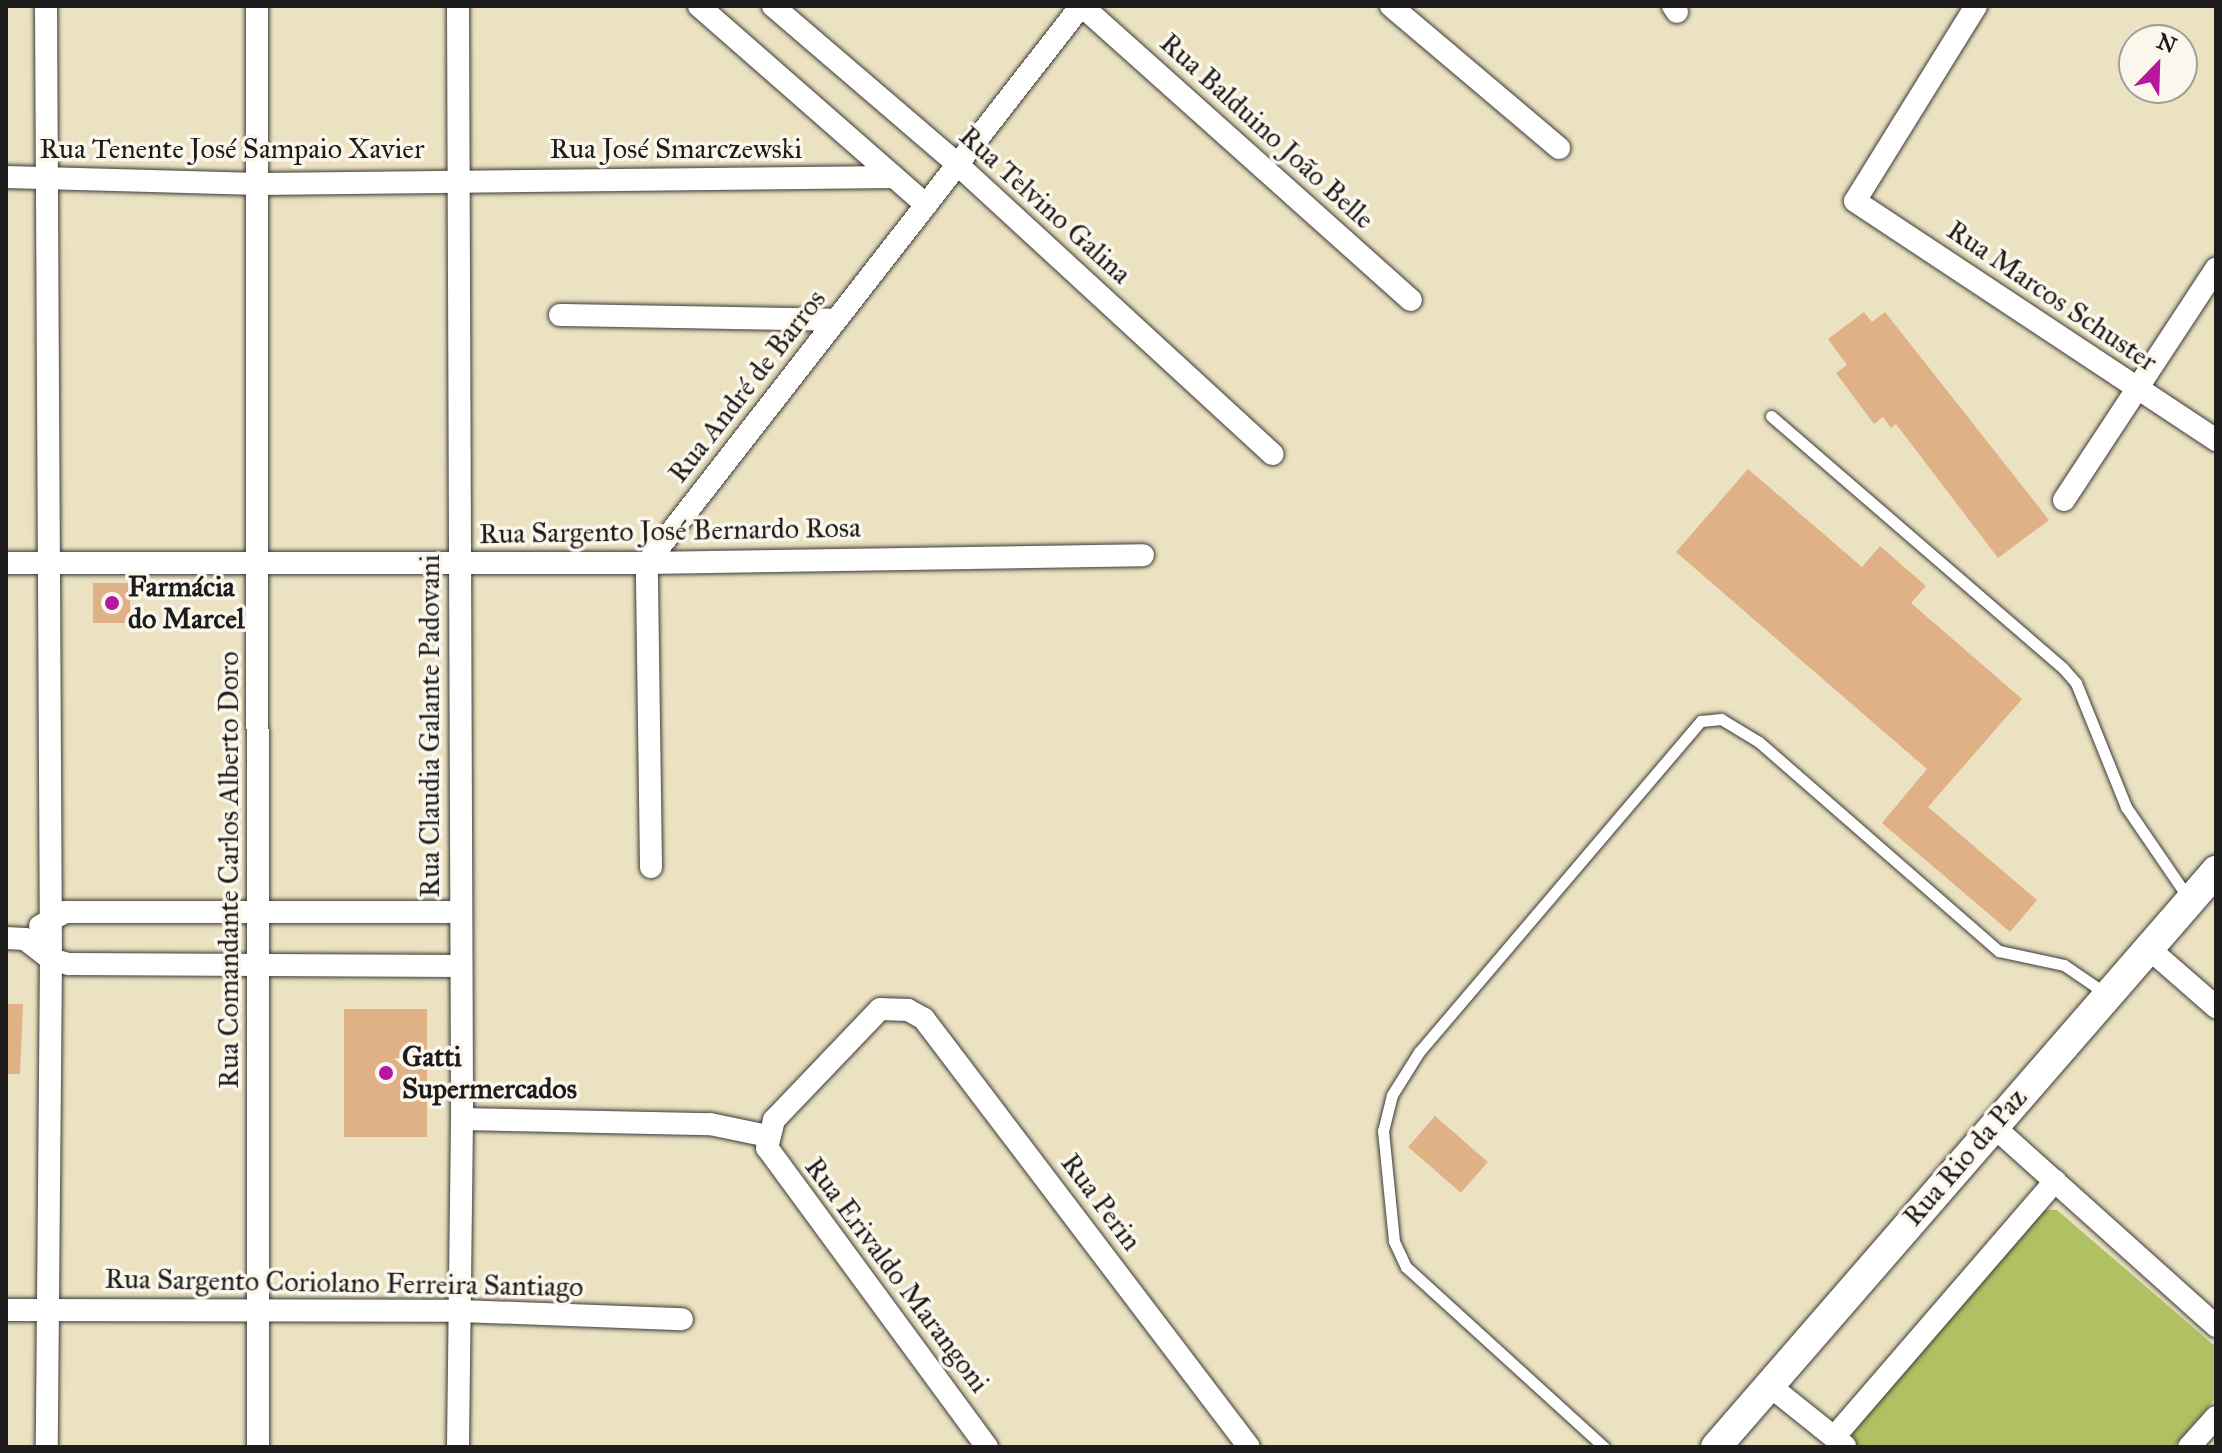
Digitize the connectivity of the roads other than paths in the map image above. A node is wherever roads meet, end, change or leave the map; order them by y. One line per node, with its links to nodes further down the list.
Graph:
1 (46, 6): 13 (street)
2 (257, 6): 15 (street, Rua Comandante Carlos Alberto Doro)
3 (458, 6): 14 (street, Rua Claudia Galante Padovani)
4 (699, 6): 12 (street)
5 (773, 6): 10 (street, Rua Telvino Galina)
6 (1081, 6): 10 (street, Rua André de Barros); 18 (street, Rua Balduino João Belle)
7 (1391, 6): 9 (street)
8 (1976, 6): 21 (street, Rua Marcos Schuster)
9 (1559, 148)
10 (956, 163): 16 (street, Rua André de Barros); 24 (street, Rua Telvino Galina)
11 (6, 177): 13 (street, Rua Tenente José Sampaio Xavier)
12 (894, 177): 14 (street, Rua José Smarczewski); 16 (street)
13 (47, 178): 15 (street, Rua Tenente José Sampaio Xavier); 28 (street)
14 (458, 180): 15 (street, Rua Tenente José Sampaio Xavier); 30 (street, Rua Claudia Galante Padovani)
15 (259, 184): 29 (street, Rua Comandante Carlos Alberto Doro)
16 (926, 205): 20 (street, Rua André de Barros)
17 (2216, 269): 21 (street)
18 (1411, 300)
19 (560, 315): 20 (street)
20 (835, 320): 31 (street, Rua André de Barros)
21 (2136, 388): 23 (street, Rua Marcos Schuster); 25 (street)
22 (1771, 416): 34 (lane)
23 (2216, 440)
24 (1272, 454)
25 (2064, 500)
26 (1143, 555): 31 (street, Rua Sargento José Bernardo Rosa)
27 (6, 563): 28 (street, Rua Sargento José Bernardo Rosa)
28 (49, 563): 29 (street, Rua Sargento José Bernardo Rosa); 37 (street)
29 (260, 563): 30 (street, Rua Sargento José Bernardo Rosa); 36 (street, Rua Comandante Carlos Alberto Doro)
30 (461, 563): 31 (street, Rua Sargento José Bernardo Rosa); 35 (street, Rua Claudia Galante Padovani)
31 (647, 563): 32 (street)
32 (651, 867)
33 (2216, 871): 34 (main road, Rua Rio da Paz)
34 (2189, 899): 39 (main road, Rua Rio da Paz)
35 (458, 912): 36 (street); 42 (street, Rua Claudia Galante Padovani)
36 (259, 913): 37 (street); 41 (street, Rua Comandante Carlos Alberto Doro)
37 (50, 918): 38 (street); 40 (street)
38 (15, 938): 40 (street)
39 (2146, 946): 43 (main road, Rua Rio da Paz); 44 (street)
40 (51, 959): 41 (street); 50 (street)
41 (258, 964): 42 (street); 51 (street, Rua Comandante Carlos Alberto Doro)
42 (461, 966): 45 (street, Rua Claudia Galante Padovani)
43 (2105, 993): 46 (main road, Rua Rio da Paz); 63 (lane)
44 (2216, 1007)
45 (462, 1119): 47 (street); 52 (street, Rua Claudia Galante Padovani)
46 (1992, 1125): 48 (street); 55 (main road, Rua Rio da Paz)
47 (768, 1136): 61 (street, Rua Erivaldo Marangoni); 62 (street, Rua Perin)
48 (2055, 1181): 54 (street); 57 (street)
49 (6, 1310): 50 (street, Rua Sargento Coriolano Ferreira Santiago)
50 (46, 1310): 51 (street, Rua Sargento Coriolano Ferreira Santiago); 58 (street)
51 (258, 1310): 52 (street, Rua Sargento Coriolano Ferreira Santiago); 59 (street, Rua Comandante Carlos Alberto Doro)
52 (460, 1311): 53 (street, Rua Sargento Coriolano Ferreira Santiago); 60 (street, Rua Claudia Galante Padovani)
53 (682, 1319)
54 (2216, 1326)
55 (1770, 1386): 57 (street); 64 (main road, Rua Rio da Paz)
56 (2216, 1417): 65 (street)
57 (1840, 1442)
58 (47, 1447)
59 (258, 1447)
60 (458, 1447)
61 (987, 1447)
62 (1249, 1447)
63 (1604, 1447)
64 (1716, 1447)
65 (2189, 1447)

